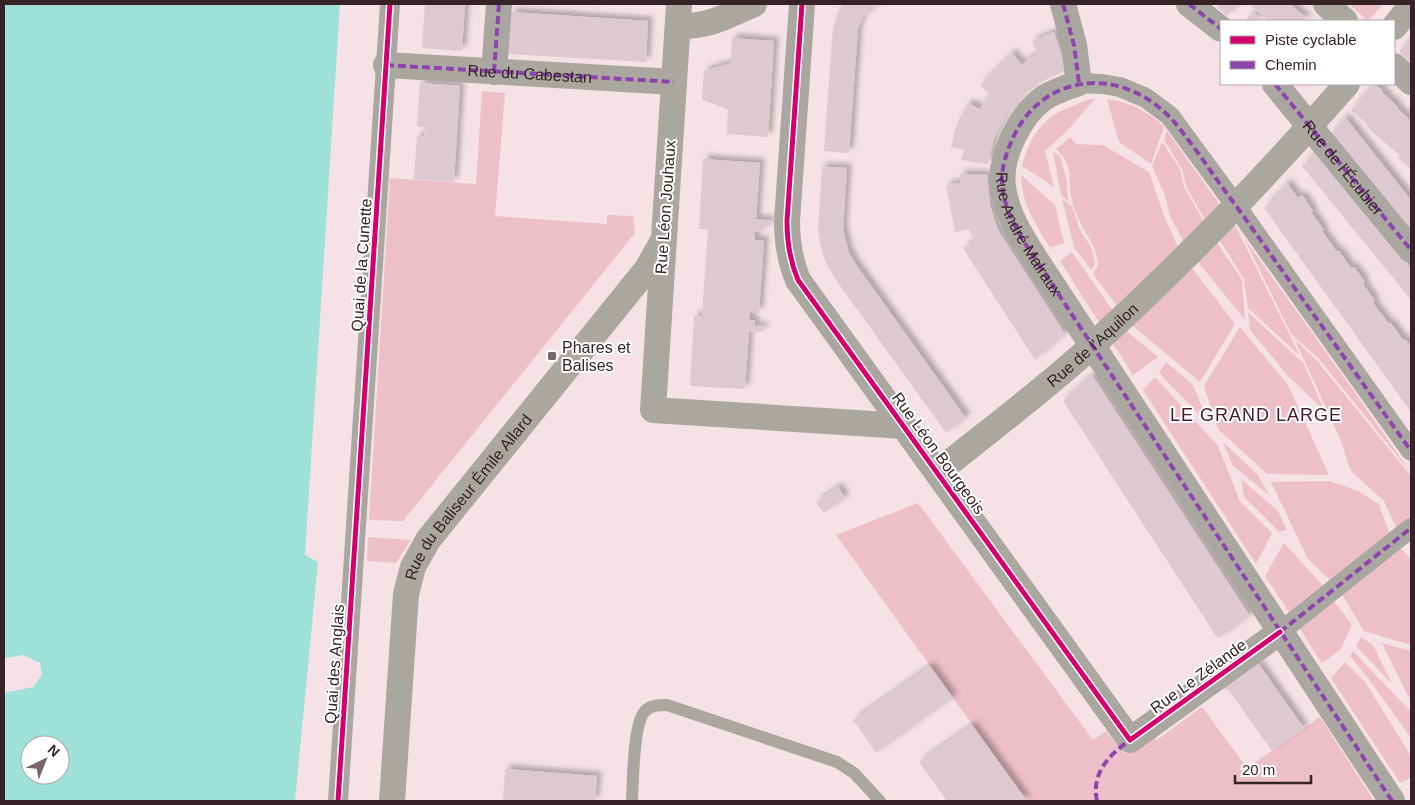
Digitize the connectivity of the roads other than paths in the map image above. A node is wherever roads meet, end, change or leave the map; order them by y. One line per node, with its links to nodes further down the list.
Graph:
1 (390, 4): 13 (street, Quai de la Cunette)
2 (499, 4): 15 (street)
3 (754, 4): 9 (street)
4 (802, 4): 26 (street, Rue Léon Bourgeois)
5 (1064, 4): 18 (street)
6 (1189, 4): 12 (street)
7 (1326, 4): 10 (street)
8 (1411, 6): 11 (street)
9 (678, 15): 16 (street, Rue Léon Jouhaux)
10 (1344, 20)
11 (1395, 26)
12 (1220, 28)
13 (386, 65): 15 (street, Rue du Cabestan); 29 (street, Quai de la Cunette)
14 (1395, 67): 17 (street)
15 (494, 72): 16 (street, Rue du Cabestan)
16 (674, 82): 23 (street, Rue Léon Jouhaux)
17 (1411, 82)
18 (1079, 83): 22 (street, Rue André Malraux); 25 (street, Rue André Malraux)
19 (1276, 85): 21 (street, Rue de l'Écubier)
20 (1346, 85): 21 (street, Rue de l'Aquilon)
21 (1311, 126): 22 (street, Rue de l'Aquilon); 24 (street, Rue de l'Écubier)
22 (1236, 206): 25 (street, Rue de l'Aquilon); 27 (street, Rue André Malraux)
23 (663, 239): 26 (street, Rue Léon Jouhaux); 34 (street, Rue du Baliseur Émile Allard)
24 (1411, 250)
25 (1092, 346): 28 (street, Rue de l'Aquilon); 31 (street, Rue André Malraux)
26 (904, 426): 28 (street, Rue Léon Bourgeois)
27 (1411, 451)
28 (938, 472): 32 (street, Rue Léon Bourgeois)
29 (356, 528): 33 (street, Quai des Anglais)
30 (1411, 528): 31 (street, Rue Le Zélande)
31 (1280, 632): 32 (street, Rue Le Zélande); 37 (street, Rue André Malraux)
32 (1130, 740)
33 (338, 801)
34 (392, 801)
35 (632, 801): 36 (lane)
36 (880, 801)
37 (1392, 801)

